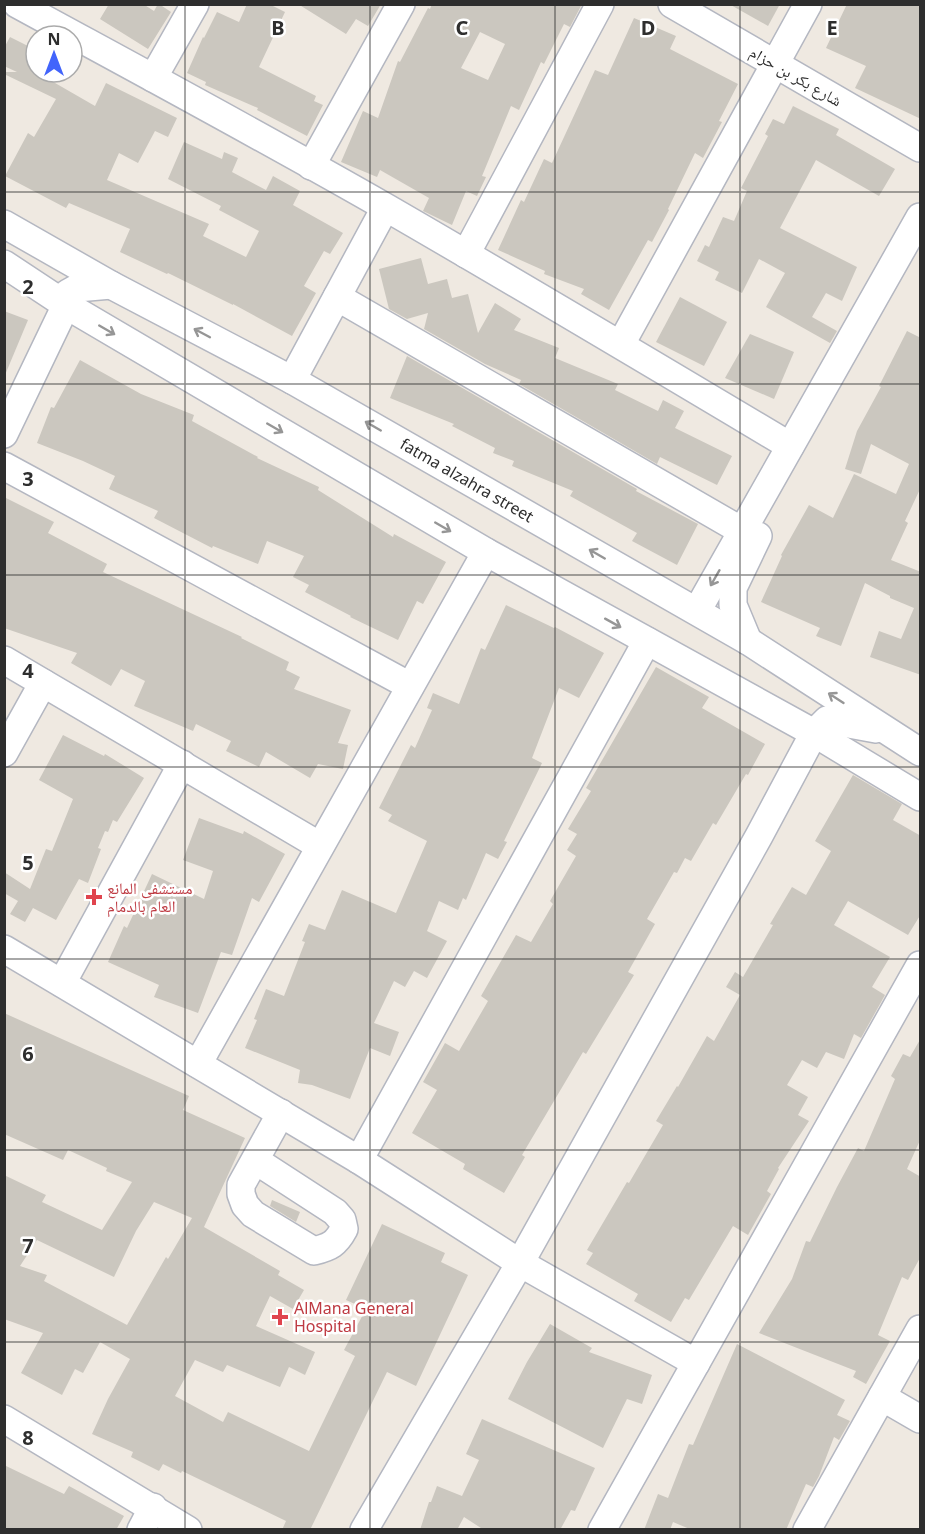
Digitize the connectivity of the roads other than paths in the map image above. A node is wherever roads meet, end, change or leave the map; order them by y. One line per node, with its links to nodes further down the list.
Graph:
1 (17, 4): 8 (street)
2 (195, 4): 8 (street)
3 (401, 4): 10 (street)
4 (600, 4): 15 (street)
5 (672, 4): 7 (street, شارع بكر بن حزام)
6 (808, 4): 7 (street)
7 (775, 64): 9 (street, شارع بكر بن حزام); 20 (street)
8 (153, 78): 10 (street)
9 (921, 148)
10 (311, 166): 11 (street)
11 (385, 207): 15 (street); 18 (street)
12 (921, 217): 23 (street)
13 (4, 224): 17 (street, fatma alzahra street)
14 (921, 251): 28 (street)
15 (466, 254): 20 (street)
16 (4, 264): 19 (street)
17 (111, 285): 19 (street); 21 (street, fatma alzahra street, one-way to 17)
18 (337, 297): 21 (street); 25 (street)
19 (66, 305): 22 (street); 26 (street, one-way to 26)
20 (621, 344): 23 (street)
21 (292, 380): 27 (street, fatma alzahra street, one-way to 21)
22 (4, 434)
23 (790, 446): 25 (street)
24 (4, 466): 32 (street)
25 (742, 531): 27 (street, one-way to 27)
26 (486, 552): 29 (street, one-way to 29); 32 (street)
27 (697, 611): 28 (street, fatma alzahra street)
28 (748, 640): 33 (street, fatma alzahra street, one-way to 28)
29 (647, 641): 34 (street); 47 (street)
30 (4, 660): 31 (street)
31 (43, 683): 36 (street); 37 (street)
32 (410, 686): 39 (street)
33 (888, 732): 34 (street); 35 (street, fatma alzahra street)
34 (814, 733): 38 (street); 48 (street)
35 (921, 752)
36 (4, 753)
37 (182, 764): 39 (street); 42 (street)
38 (921, 797)
39 (320, 846): 44 (street)
40 (4, 949): 42 (street)
41 (921, 965): 43 (street)
42 (62, 983): 44 (street)
43 (914, 995): 50 (street)
44 (198, 1064): 45 (street)
45 (281, 1113): 46 (street); 47 (street)
46 (255, 1160)
47 (359, 1160): 48 (street)
48 (520, 1263): 50 (street); 56 (street)
49 (921, 1329): 51 (street)
50 (696, 1363): 57 (street)
51 (882, 1397): 53 (street); 58 (street)
52 (4, 1419): 54 (street)
53 (921, 1419)
54 (147, 1519): 55 (street)
55 (188, 1530)
56 (364, 1530)
57 (602, 1530)
58 (807, 1530)

